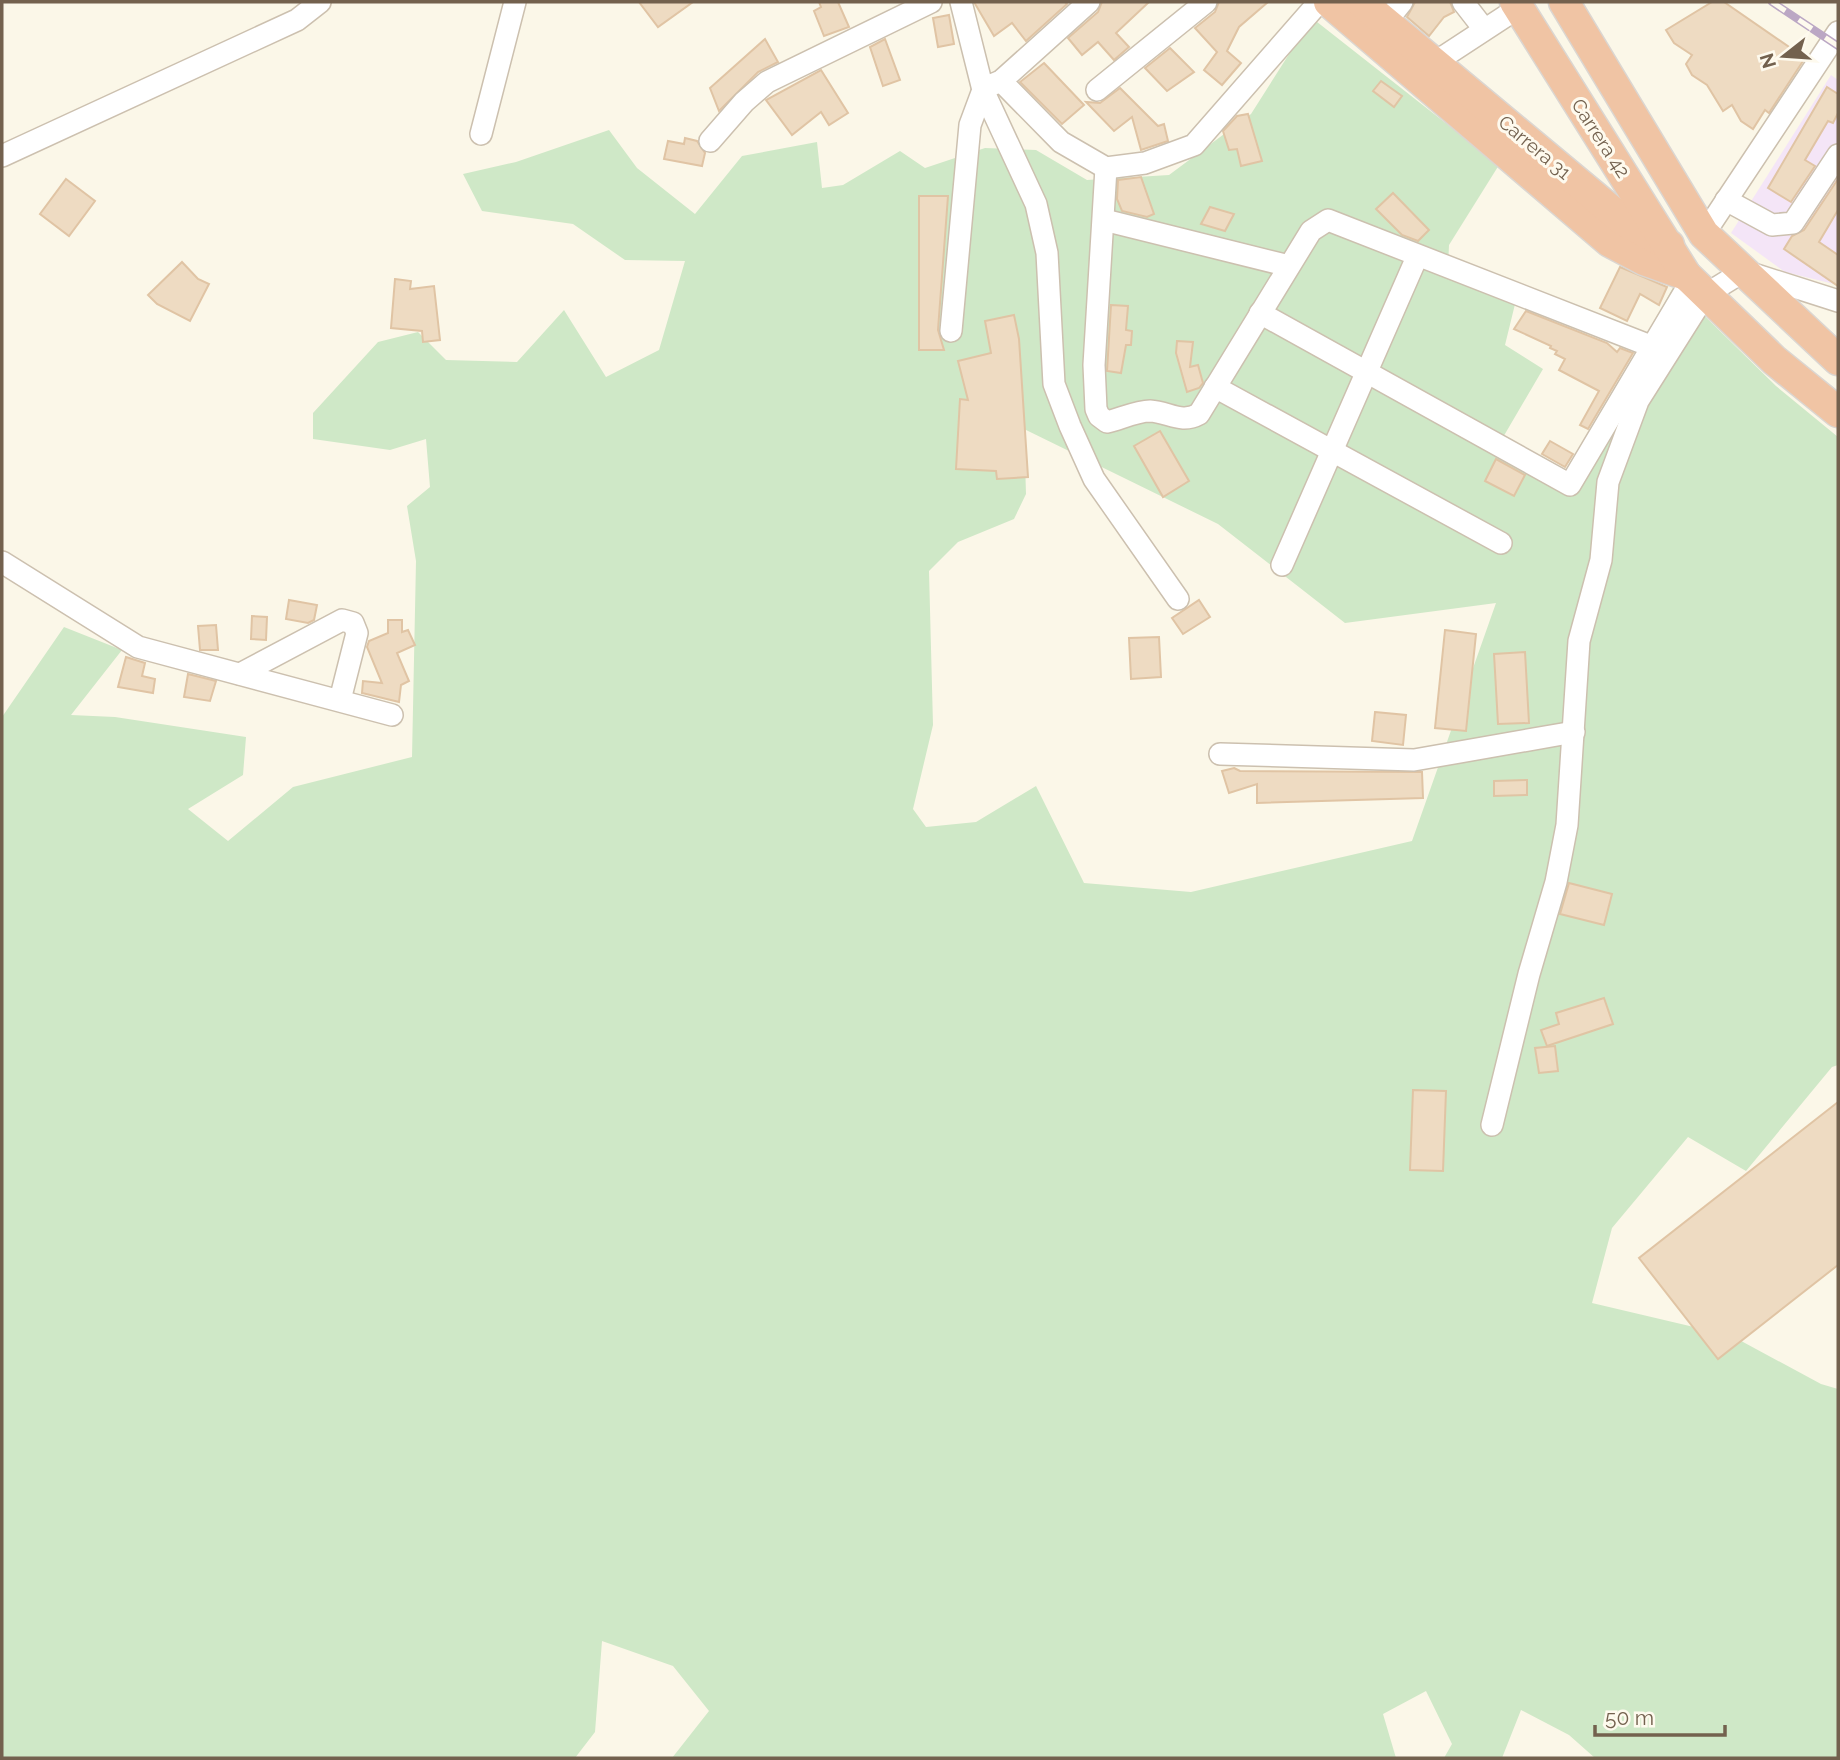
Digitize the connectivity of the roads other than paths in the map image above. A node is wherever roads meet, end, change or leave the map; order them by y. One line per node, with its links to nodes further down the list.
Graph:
1 (320, 2): 21 (street)
2 (515, 2): 18 (street)
3 (931, 2): 19 (street)
4 (961, 2): 16 (street)
5 (1089, 2): 16 (street)
6 (1206, 2): 17 (street)
7 (1318, 2): 22 (street)
8 (1329, 2): 12 (highway, Carrera 31)
9 (1463, 2): 13 (street)
10 (1564, 2): 25 (highway, Carrera 42)
11 (1516, 5): 13 (street); 26 (highway, Carrera 42)
12 (1372, 15): 15 (highway, Carrera 31); 30 (highway, Carrera 31)
13 (1484, 29): 15 (street)
14 (1838, 32): 23 (street)
15 (1434, 64): 26 (highway, Carrera 31)
16 (992, 85): 22 (street); 33 (street); 43 (street)
17 (1097, 90)
18 (481, 134)
19 (710, 141)
20 (1838, 155): 23 (street)
21 (2, 156)
22 (1106, 168): 24 (street)
23 (1727, 200): 25 (street)
24 (1104, 220): 29 (street); 37 (street)
25 (1704, 234): 28 (highway, Carrera 42)
26 (1670, 245): 28 (highway, Carrera 31); 30 (highway, Carrera 42)
27 (1417, 257): 29 (street); 34 (street); 36 (street)
28 (1736, 262): 30 (street); 31 (street); 35 (highway, Carrera 42)
29 (1289, 267): 32 (street)
30 (1694, 284): 34 (street); 38 (highway); 47 (street)
31 (1838, 301)
32 (1260, 313): 36 (street); 37 (street)
33 (951, 331)
34 (1653, 347): 36 (street)
35 (1838, 360)
36 (1366, 372): 39 (street)
37 (1215, 387): 39 (street)
38 (1838, 412)
39 (1332, 451): 40 (street); 42 (street)
40 (1501, 543)
41 (2, 562): 44 (street)
42 (1282, 565)
43 (1178, 599)
44 (240, 674): 45 (street); 45 (street)
45 (340, 700): 46 (street)
46 (392, 715)
47 (1574, 733): 48 (street); 49 (street)
48 (1220, 754)
49 (1492, 1125)

